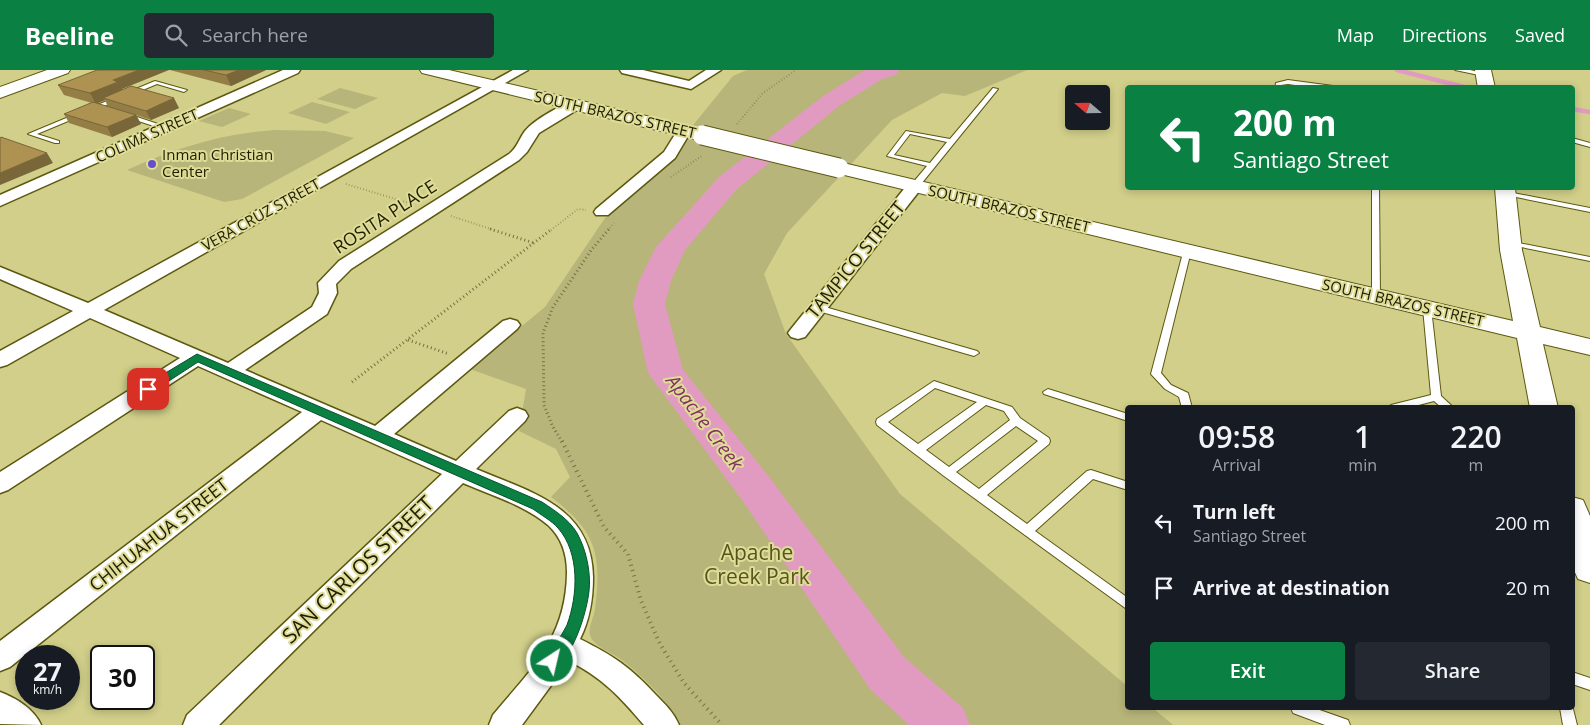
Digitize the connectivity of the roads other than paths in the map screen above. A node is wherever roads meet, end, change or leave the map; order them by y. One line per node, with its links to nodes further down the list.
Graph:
1 (62, 70): 14 (street)
2 (294, 70): 19 (street, COLIMA STREET)
3 (428, 70): 11 (street, SOUTH BRAZOS STREET)
4 (522, 70): 11 (street, VERA CRUZ STREET)
5 (626, 70): 6 (street)
6 (715, 70)
7 (1458, 70): 8 (lane)
8 (1485, 77)
9 (1278, 85): 10 (lane)
10 (1310, 85)
11 (494, 86): 15 (street, SOUTH BRAZOS STREET); 39 (street, VERA CRUZ STREET)
12 (995, 89): 21 (lane)
13 (184, 90): 16 (lane)
14 (0, 93)
15 (575, 105): 20 (street, SOUTH BRAZOS STREET); 47 (street, ROSITA PLACE)
16 (98, 107): 17 (lane); 23 (lane)
17 (106, 109)
18 (115, 112): 19 (lane)
19 (165, 128): 29 (street, COLIMA STREET)
20 (697, 140): 26 (street, SOUTH BRAZOS STREET, bridge); 31 (street)
21 (951, 141): 25 (lane); 25 (lane)
22 (1575, 141): 24 (lane)
23 (57, 142)
24 (1590, 145)
25 (932, 165): 26 (lane)
26 (914, 187): 33 (street, SOUTH BRAZOS STREET); 37 (street, TAMPICO STREET)
27 (1376, 190): 36 (lane)
28 (1506, 190): 30 (lane); 32 (street)
29 (0, 201)
30 (1590, 210)
31 (602, 212)
32 (1511, 243): 34 (lane); 42 (street)
33 (1187, 251): 36 (street, SOUTH BRAZOS STREET); 51 (lane)
34 (1590, 259)
35 (0, 272): 39 (street)
36 (1376, 296): 38 (street, SOUTH BRAZOS STREET)
37 (818, 308): 41 (street, TAMPICO STREET); 44 (lane)
38 (1428, 308): 42 (street, SOUTH BRAZOS STREET); 49 (lane)
39 (89, 310): 45 (street); 46 (street, VERA CRUZ STREET)
40 (510, 325): 59 (street)
41 (798, 332)
42 (1529, 333): 43 (street, SOUTH BRAZOS STREET); 54 (street)
43 (1590, 347)
44 (974, 353)
45 (197, 357): 47 (street); 63 (street)
46 (0, 360)
47 (230, 371): 55 (street)
48 (1048, 392): 57 (lane)
49 (1436, 397): 52 (lane); 53 (lane)
50 (985, 401): 58 (lane); 60 (lane); 60 (lane)
51 (1186, 405)
52 (1416, 405)
53 (1445, 405)
54 (1543, 405)
55 (318, 411): 59 (street); 71 (street, CHIHUAHUA STREET)
56 (517, 416): 61 (street, SAN CARLOS STREET)
57 (1125, 417)
58 (1016, 421): 62 (lane); 65 (lane)
59 (378, 436): 61 (street)
60 (918, 450): 62 (lane)
61 (459, 472): 70 (street); 78 (street, SAN CARLOS STREET)
62 (948, 472): 65 (lane)
63 (0, 484)
64 (1125, 485): 67 (lane)
65 (979, 495): 67 (lane)
66 (1575, 523): 68 (street)
67 (1027, 531): 69 (lane)
68 (1590, 569)
69 (1125, 603)
70 (564, 645): 79 (street); 80 (street)
71 (0, 658)
72 (1575, 679): 73 (lane)
73 (1590, 684)
74 (0, 706): 77 (street)
75 (1303, 710): 81 (lane)
76 (1567, 710): 82 (lane)
77 (26, 725)
78 (198, 725)
79 (504, 725)
80 (664, 725)
81 (1344, 725)
82 (1570, 725)

